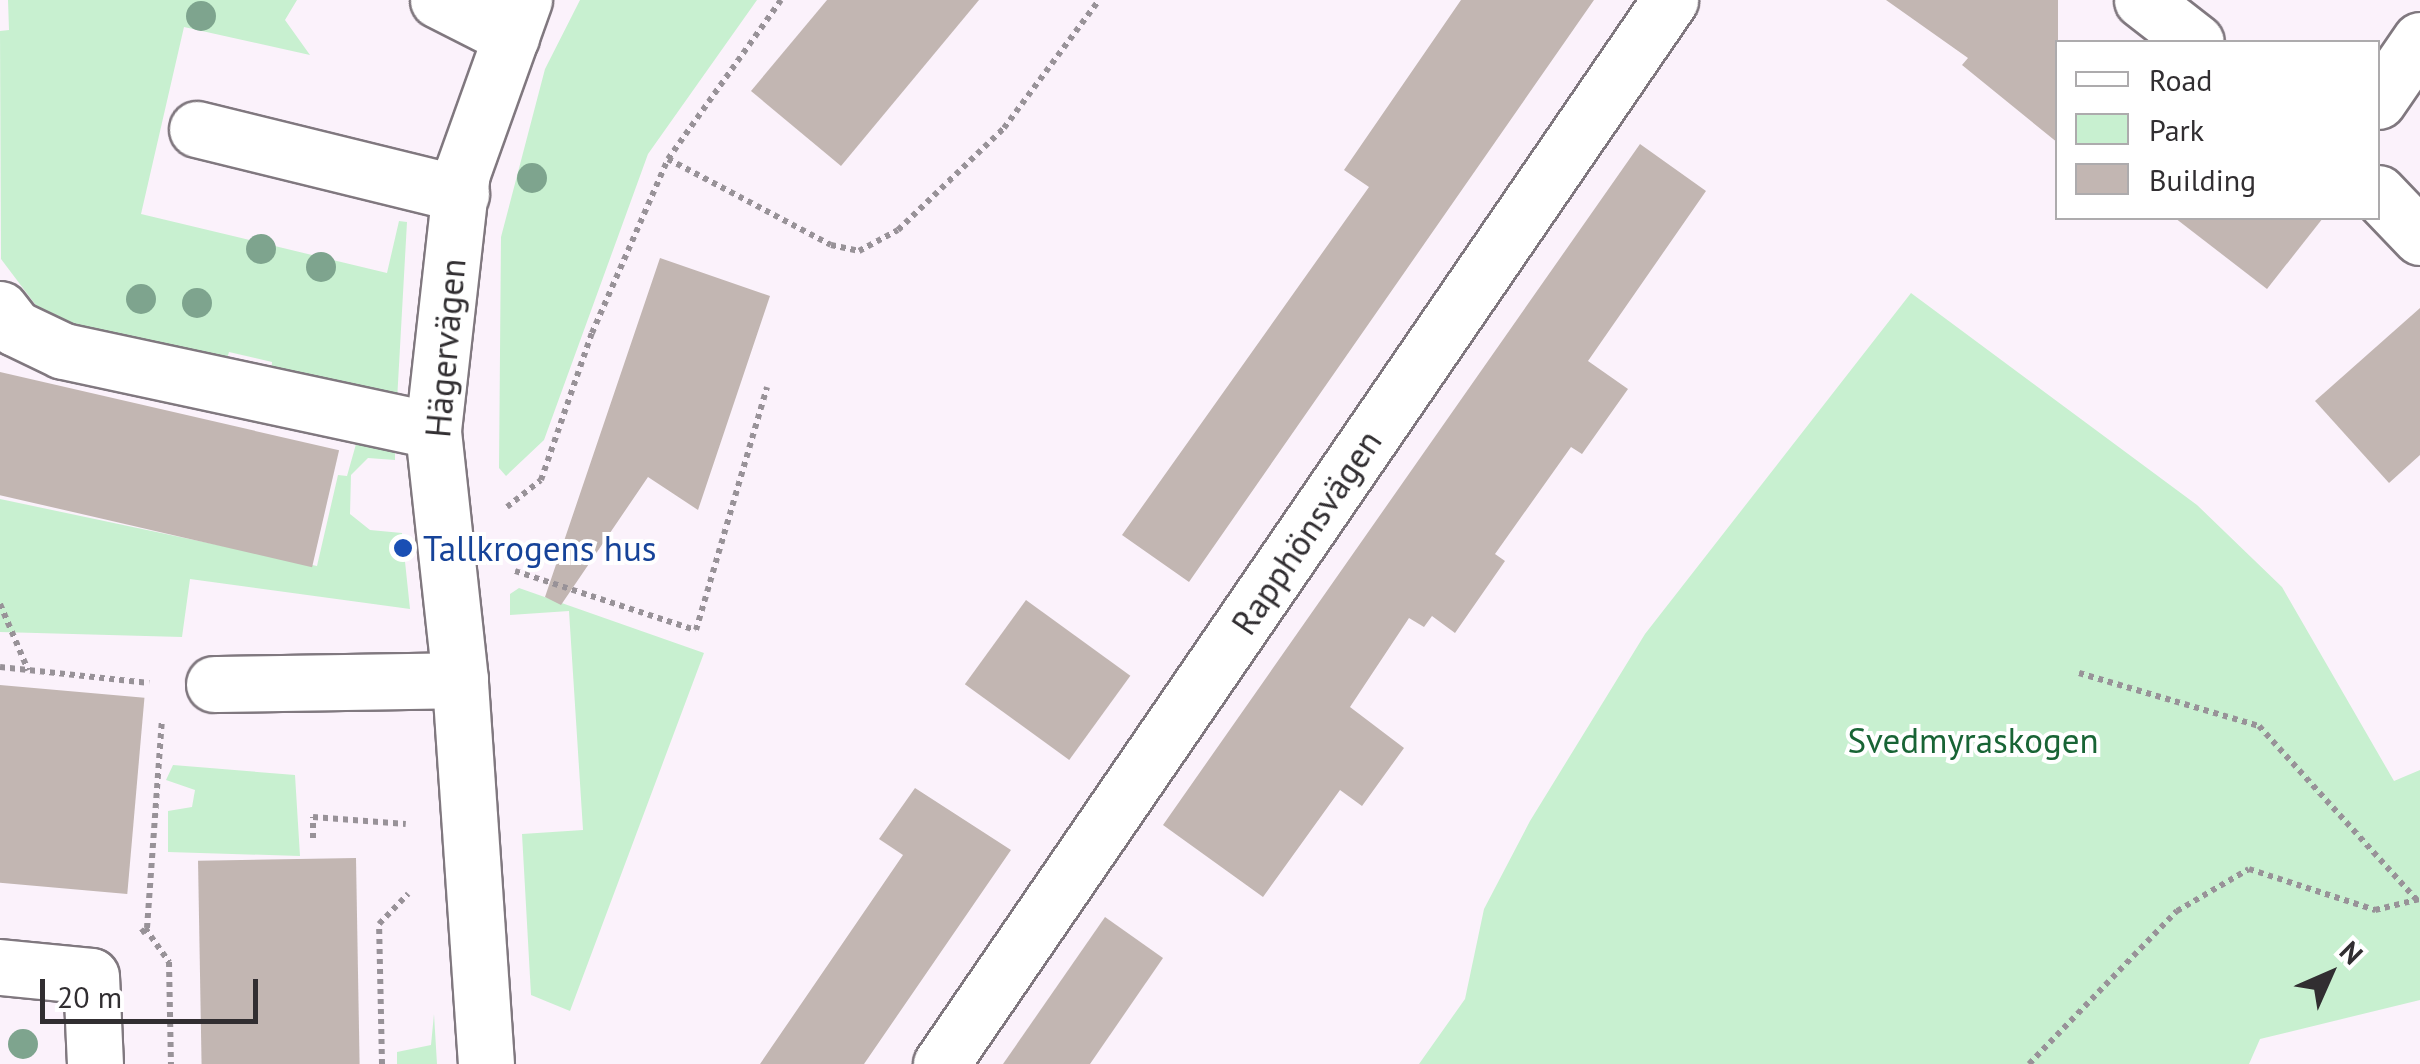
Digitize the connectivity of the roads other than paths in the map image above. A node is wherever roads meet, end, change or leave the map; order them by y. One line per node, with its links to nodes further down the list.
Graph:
1 (438, 0): 4 (street)
2 (1670, 0): 19 (street, Rapphönsvägen)
3 (2142, 0): 5 (street)
4 (518, 18): 9 (street, Hägervägen)
5 (2193, 40)
6 (2420, 40): 7 (street)
7 (2380, 98)
8 (197, 129): 9 (street)
9 (461, 194): 13 (street, Hägervägen)
10 (2380, 195): 11 (street)
11 (2420, 237)
12 (0, 309): 13 (street)
13 (432, 430): 14 (street, Hägervägen)
14 (460, 680): 15 (street); 18 (street, Hägervägen)
15 (197, 685)
16 (0, 967): 17 (street)
17 (95, 1064)
18 (486, 1064)
19 (941, 1064)

